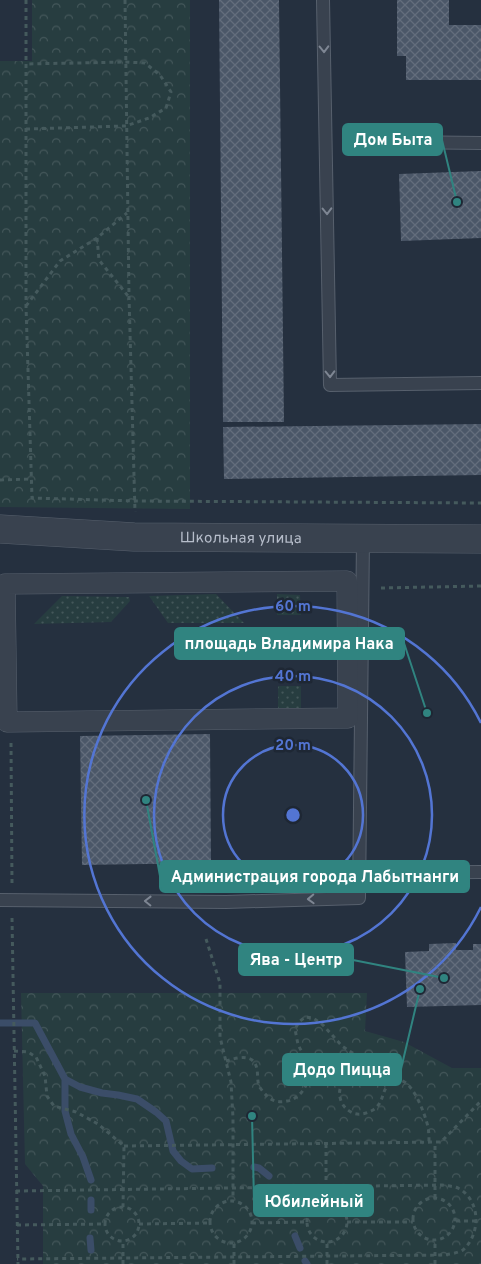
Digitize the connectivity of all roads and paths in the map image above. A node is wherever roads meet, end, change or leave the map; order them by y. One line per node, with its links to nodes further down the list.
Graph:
1 (26, 0): 5 (path)
2 (125, 0): 4 (path)
3 (323, 0): 14 (lane, one-way to 14)
4 (126, 62): 5 (path); 6 (path); 6 (path)
5 (26, 64): 7 (path)
6 (126, 126): 7 (path); 10 (path)
7 (26, 129): 13 (path)
8 (397, 142): 9 (lane)
9 (481, 143)
10 (128, 213): 11 (path); 12 (path)
11 (96, 238): 12 (path); 13 (path)
12 (129, 296): 17 (path)
13 (26, 306): 16 (path)
14 (481, 383)
15 (0, 480): 16 (path)
16 (32, 480): 17 (path)
17 (135, 501): 18 (path)
18 (481, 503)
19 (0, 529): 20 (street, Школьная улица)
20 (363, 539): 21 (street, Школьная улица); 26 (lane)
21 (481, 539)
22 (347, 581): 22 (street)
23 (11, 759): 24 (path)
24 (12, 811)
25 (481, 872): 26 (lane)
26 (360, 873): 27 (lane, one-way to 27)
27 (0, 900)
28 (206, 939): 31 (path)
29 (14, 1001): 30 (path)
30 (14, 1052): 37 (path); 42 (path)
31 (226, 1061): 33 (path); 36 (path)
32 (481, 1101): 34 (path)
33 (429, 1142): 34 (path); 35 (path)
34 (435, 1142): 38 (path)
35 (326, 1144): 36 (path); 39 (path)
36 (233, 1145): 37 (path); 40 (path)
37 (124, 1146): 41 (path)
38 (435, 1186): 39 (path); 43 (path); 48 (path)
39 (326, 1187): 40 (path); 45 (path)
40 (233, 1188): 41 (path); 44 (path)
41 (123, 1190): 42 (path); 46 (path)
42 (16, 1191): 54 (path)
43 (435, 1198): 47 (path); 51 (path)
44 (233, 1201): 52 (path); 53 (path)
45 (326, 1202): 49 (path); 50 (path)
46 (123, 1207): 55 (path); 56 (path)
47 (456, 1221): 48 (path); 57 (path)
48 (480, 1221): 61 (path)
49 (306, 1222): 53 (path); 59 (path)
50 (346, 1222): 51 (path); 59 (path)
51 (413, 1222): 57 (path)
52 (210, 1223): 56 (path); 60 (path)
53 (252, 1223): 60 (path)
54 (17, 1224): 55 (path); 63 (path)
55 (105, 1224): 58 (path)
56 (139, 1224): 58 (path)
57 (435, 1241): 61 (path)
58 (123, 1242): 62 (path)
59 (327, 1242): 67 (path)
60 (234, 1244): 66 (path)
61 (434, 1255): 62 (path); 68 (path)
62 (123, 1258): 63 (path); 65 (path)
63 (18, 1259): 64 (path)
64 (18, 1264)
65 (123, 1264)
66 (234, 1264)
67 (327, 1264)
68 (434, 1264)

